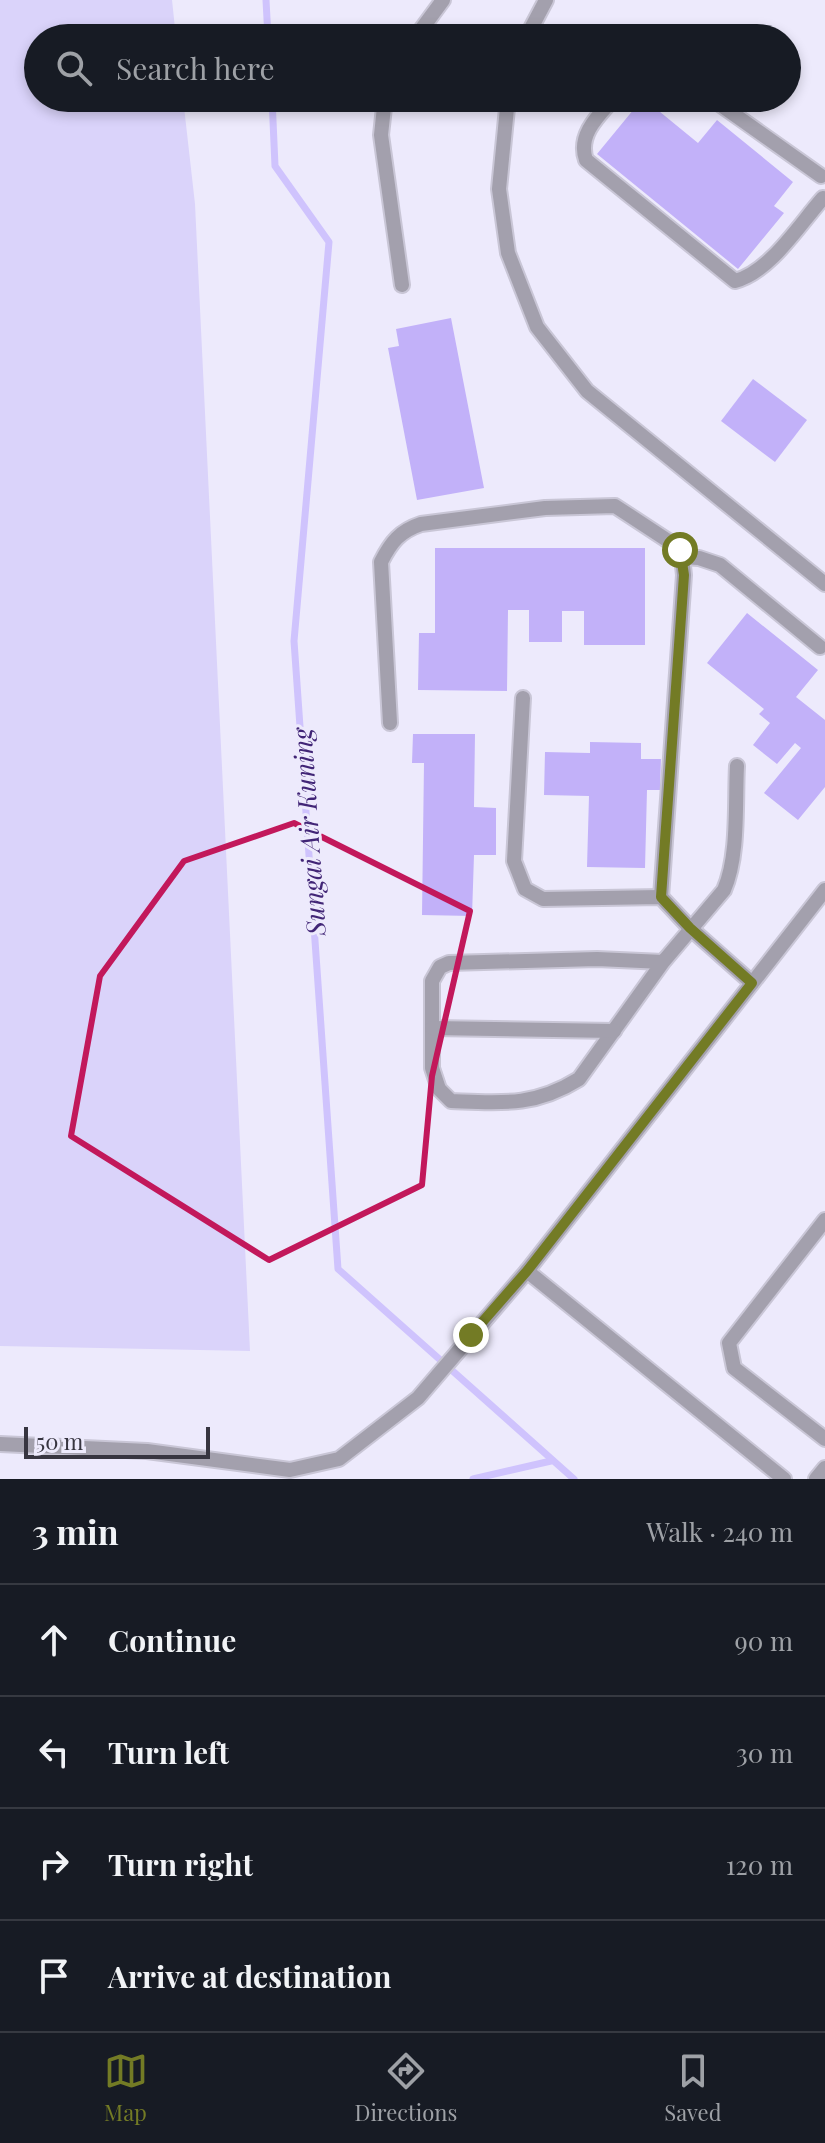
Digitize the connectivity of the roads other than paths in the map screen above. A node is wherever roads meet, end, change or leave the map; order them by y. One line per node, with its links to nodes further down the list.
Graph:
1 (443, 0): 3 (lane)
2 (546, 0): 4 (lane)
3 (425, 24)
4 (533, 24)
5 (383, 112): 11 (lane)
6 (507, 112): 13 (lane)
7 (603, 112): 10 (lane)
8 (732, 112): 9 (lane)
9 (823, 173): 10 (lane)
10 (824, 198)
11 (402, 285)
12 (682, 557): 14 (lane); 16 (lane); 19 (lane)
13 (825, 584)
14 (820, 647)
15 (523, 698): 19 (lane)
16 (390, 723)
17 (737, 766): 20 (lane)
18 (825, 890): 22 (lane)
19 (661, 897): 20 (lane)
20 (690, 928): 21 (lane); 22 (lane)
21 (663, 962): 23 (lane); 24 (lane)
22 (752, 983): 26 (lane)
23 (432, 1028): 24 (lane); 24 (lane)
24 (614, 1031)
25 (825, 1220): 27 (lane)
26 (527, 1271): 28 (lane); 30 (lane)
27 (825, 1439)
28 (0, 1444)
29 (825, 1468): 31 (lane)
30 (784, 1479)
31 (816, 1479)

